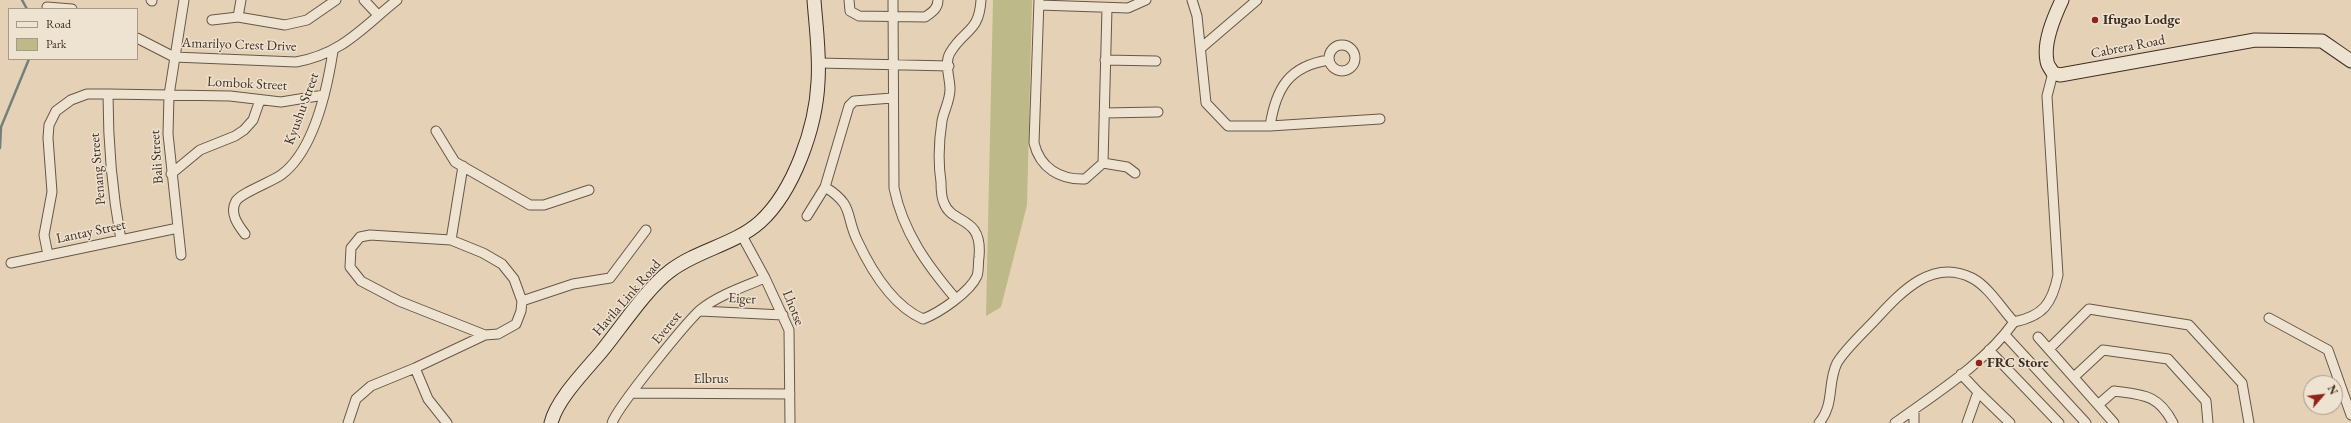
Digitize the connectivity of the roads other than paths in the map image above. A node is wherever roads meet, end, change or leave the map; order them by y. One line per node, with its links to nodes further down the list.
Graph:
1 (184, 0): 26 (street, Bali Street)
2 (241, 0): 21 (street)
3 (336, 0): 21 (street)
4 (364, 0): 19 (street)
5 (397, 0): 19 (street, Amarilyo Crest Drive)
6 (814, 0): 31 (street, Havila Link Road)
7 (849, 0): 20 (street)
8 (893, 0): 20 (street)
9 (938, 0): 20 (street)
10 (981, 0): 33 (street)
11 (1146, 0): 18 (street)
12 (1192, 0): 24 (street)
13 (1257, 0): 24 (street)
14 (2062, 0): 34 (street)
15 (1039, 3): 18 (street); 45 (street)
16 (47, 7): 17 (street)
17 (60, 8)
18 (1107, 8): 27 (street)
19 (378, 15): 25 (street, Amarilyo Crest Drive)
20 (893, 16): 32 (street)
21 (238, 17): 22 (street)
22 (212, 20)
23 (138, 39): 26 (street, Amarilyo Crest Drive)
24 (1201, 48): 43 (street)
25 (333, 51): 26 (street, Amarilyo Crest Drive); 37 (street, Kyushu Street)
26 (174, 57): 36 (street, Bali Street)
27 (1105, 60): 29 (street); 40 (street)
28 (1329, 60): 43 (street)
29 (1156, 61)
30 (2351, 61): 34 (street, Cabrera Road)
31 (819, 63): 32 (street); 55 (street, Havila Link Road)
32 (892, 64): 33 (street); 38 (street)
33 (949, 66): 62 (street)
34 (2053, 72): 67 (street)
35 (108, 94): 36 (street, Lombok Street); 56 (street, Penang Street); 59 (street, Lombok Street)
36 (168, 95): 39 (street, Lombok Street); 48 (street, Bali Street)
37 (324, 95): 39 (street, Lombok Street); 54 (street, Kyushu Street)
38 (892, 98): 49 (street); 62 (street)
39 (260, 100): 48 (street)
40 (1104, 112): 41 (street); 45 (street)
41 (1158, 112)
42 (1380, 119): 43 (street)
43 (1270, 126)
44 (436, 131): 46 (street)
45 (1103, 162): 47 (street)
46 (463, 166): 50 (street); 57 (street)
47 (1135, 173)
48 (171, 174): 52 (street, Bali Street)
49 (825, 187): 51 (street); 62 (street)
50 (589, 190)
51 (807, 216)
52 (178, 228): 56 (street, Lantay Street); 58 (street, Bali Street)
53 (646, 230): 63 (street)
54 (245, 234)
55 (741, 234): 61 (street, Lhotse); 84 (street, Havila Link Road)
56 (121, 240): 59 (street, Lantay Street)
57 (451, 240): 63 (street); 68 (street)
58 (181, 255)
59 (48, 256): 60 (street, Lantay Street)
60 (11, 263)
61 (766, 278): 64 (street, Everest); 65 (street, Lhotse)
62 (956, 298)
63 (522, 301): 68 (street)
64 (700, 310): 65 (street, Eiger); 77 (street, Everest)
65 (783, 315): 78 (street, Lhotse)
66 (2269, 318): 81 (street)
67 (2014, 322): 69 (street); 87 (street)
68 (485, 335): 73 (street)
69 (2005, 335): 72 (street); 93 (street)
70 (2038, 337): 71 (street)
71 (2049, 349): 75 (street); 97 (street)
72 (1989, 350): 74 (street); 92 (street)
73 (415, 368): 82 (street); 83 (street)
74 (1961, 374): 76 (street); 80 (street)
75 (2074, 377): 79 (street); 96 (street)
76 (1978, 392): 90 (street); 91 (street)
77 (632, 393): 78 (street, Elbrus); 85 (street, Everest)
78 (790, 394): 86 (street, Lhotse)
79 (2099, 404): 94 (street); 95 (street)
80 (1914, 411): 88 (street); 89 (street)
81 (2351, 415)
82 (348, 423)
83 (447, 423)
84 (551, 423)
85 (612, 423)
86 (790, 423)
87 (1819, 423)
88 (1895, 423)
89 (1914, 423)
90 (1967, 423)
91 (2010, 423)
92 (2059, 423)
93 (2086, 423)
94 (2114, 423)
95 (2173, 423)
96 (2208, 423)
97 (2249, 423)

